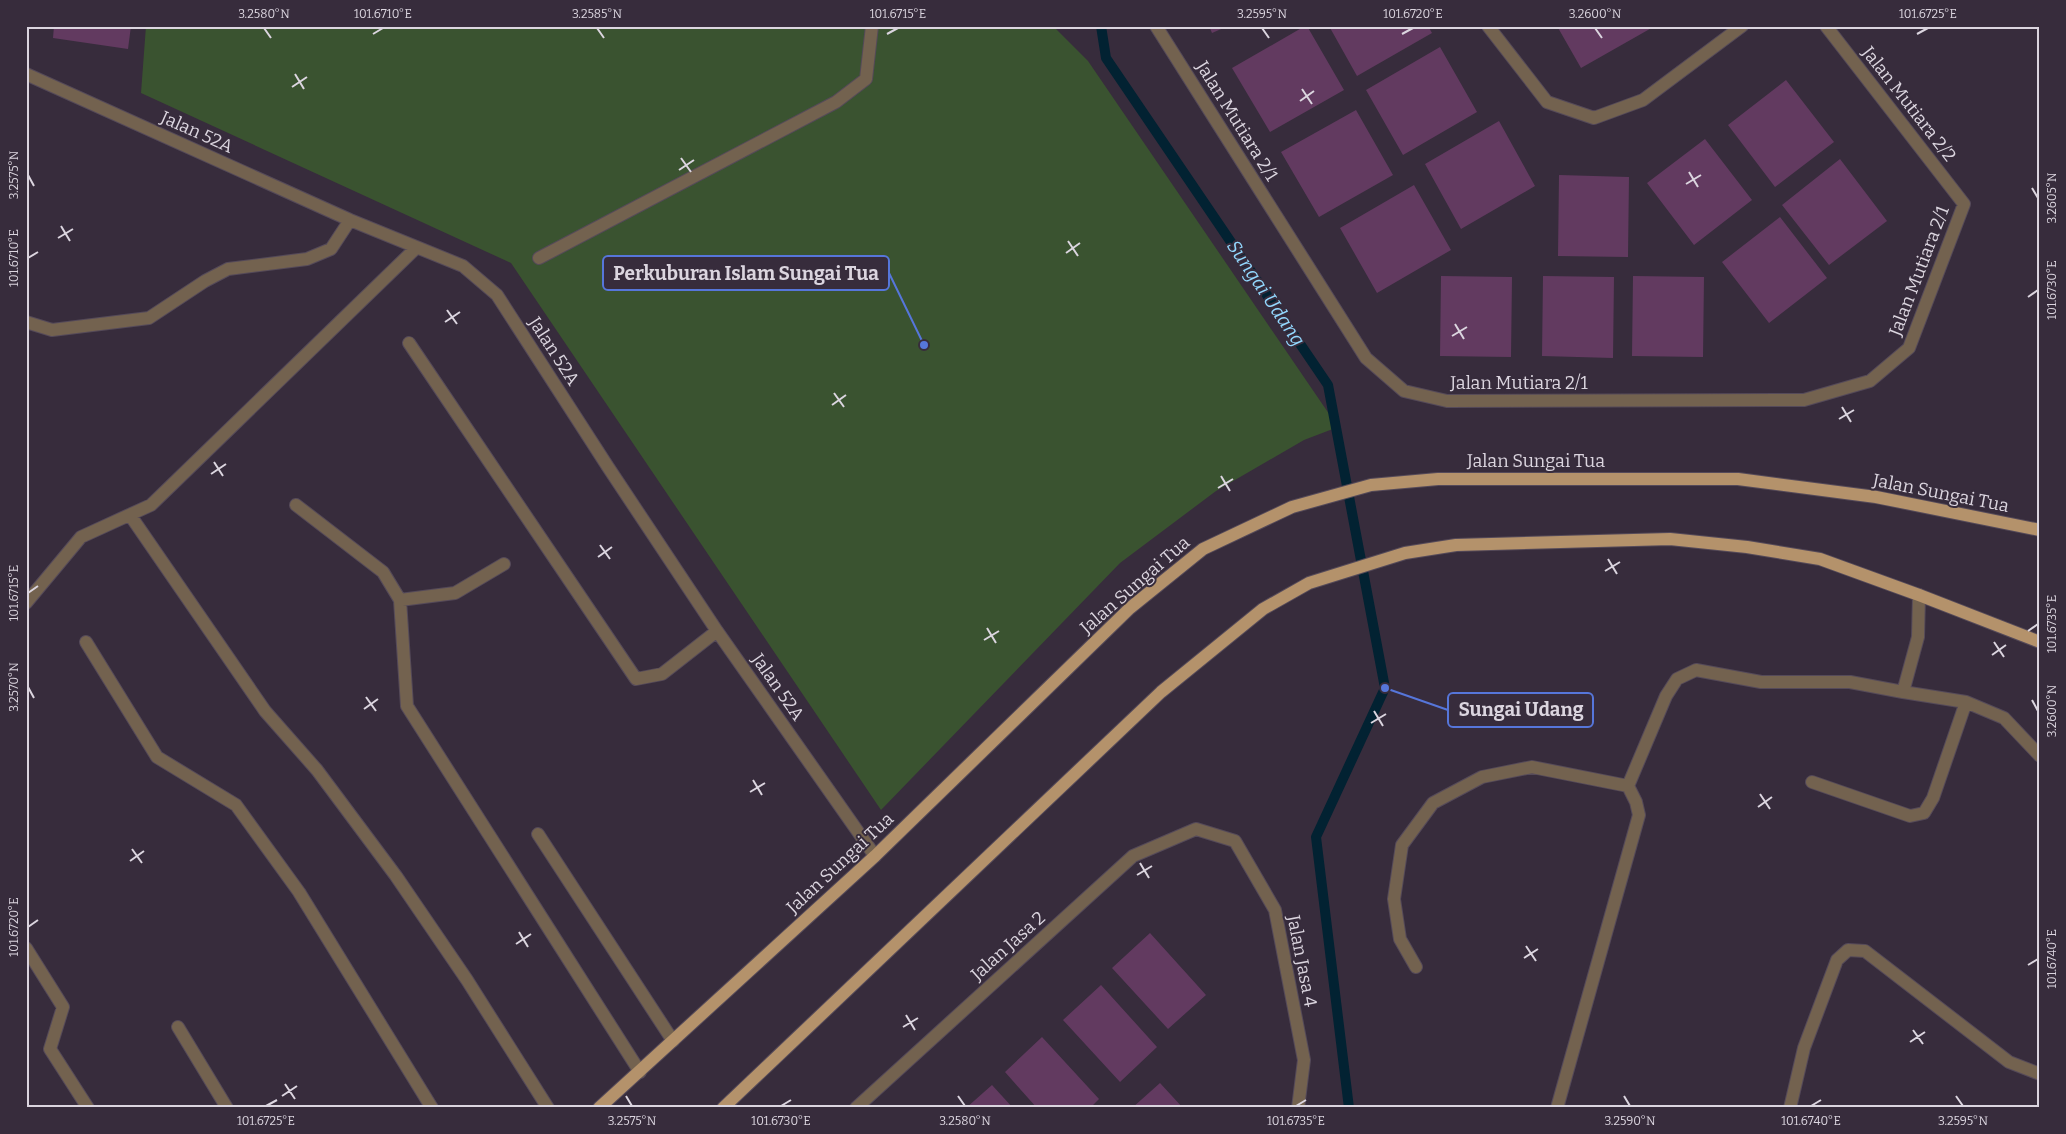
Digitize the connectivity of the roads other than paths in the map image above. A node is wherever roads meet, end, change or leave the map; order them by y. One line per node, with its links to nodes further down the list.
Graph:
1 (872, 26): 10 (street)
2 (1156, 26): 7 (street, Jalan Mutiara 2/1)
3 (1488, 26): 4 (street)
4 (1742, 26)
5 (1826, 26): 7 (street, Jalan Mutiara 2/2)
6 (26, 74): 8 (street, Jalan 52A)
7 (1964, 204)
8 (350, 220): 9 (street, Jalan 52A); 11 (street)
9 (416, 248): 14 (street); 20 (street, Jalan 52A)
10 (540, 258)
11 (26, 322)
12 (409, 343): 20 (street)
13 (296, 505): 18 (street)
14 (130, 515): 19 (street); 40 (street)
15 (2040, 530): 30 (main road, Jalan Sungai Tua)
16 (504, 564): 18 (street)
17 (1919, 595): 22 (main road); 23 (street); 42 (main road)
18 (400, 600): 35 (street)
19 (26, 602)
20 (717, 631): 30 (street, Jalan 52A)
21 (86, 642): 39 (street)
22 (2040, 642)
23 (1903, 692): 24 (street); 27 (street)
24 (1966, 702): 25 (street); 26 (street)
25 (2040, 756)
26 (1812, 782)
27 (1628, 786): 32 (street); 45 (street)
28 (1196, 829): 43 (street, Jalan Jasa 2); 44 (street, Jalan Jasa 4)
29 (538, 834): 34 (street)
30 (875, 856): 34 (main road, Jalan Sungai Tua)
31 (26, 948): 37 (street)
32 (1416, 967)
33 (178, 1027): 38 (street)
34 (673, 1041): 35 (main road, Jalan Sungai Tua)
35 (640, 1072): 41 (main road, Jalan Sungai Tua)
36 (2040, 1074): 46 (street)
37 (88, 1108)
38 (228, 1108)
39 (432, 1108)
40 (548, 1108)
41 (599, 1108)
42 (723, 1108)
43 (856, 1108)
44 (1298, 1108)
45 (1557, 1108)
46 (1790, 1108)

